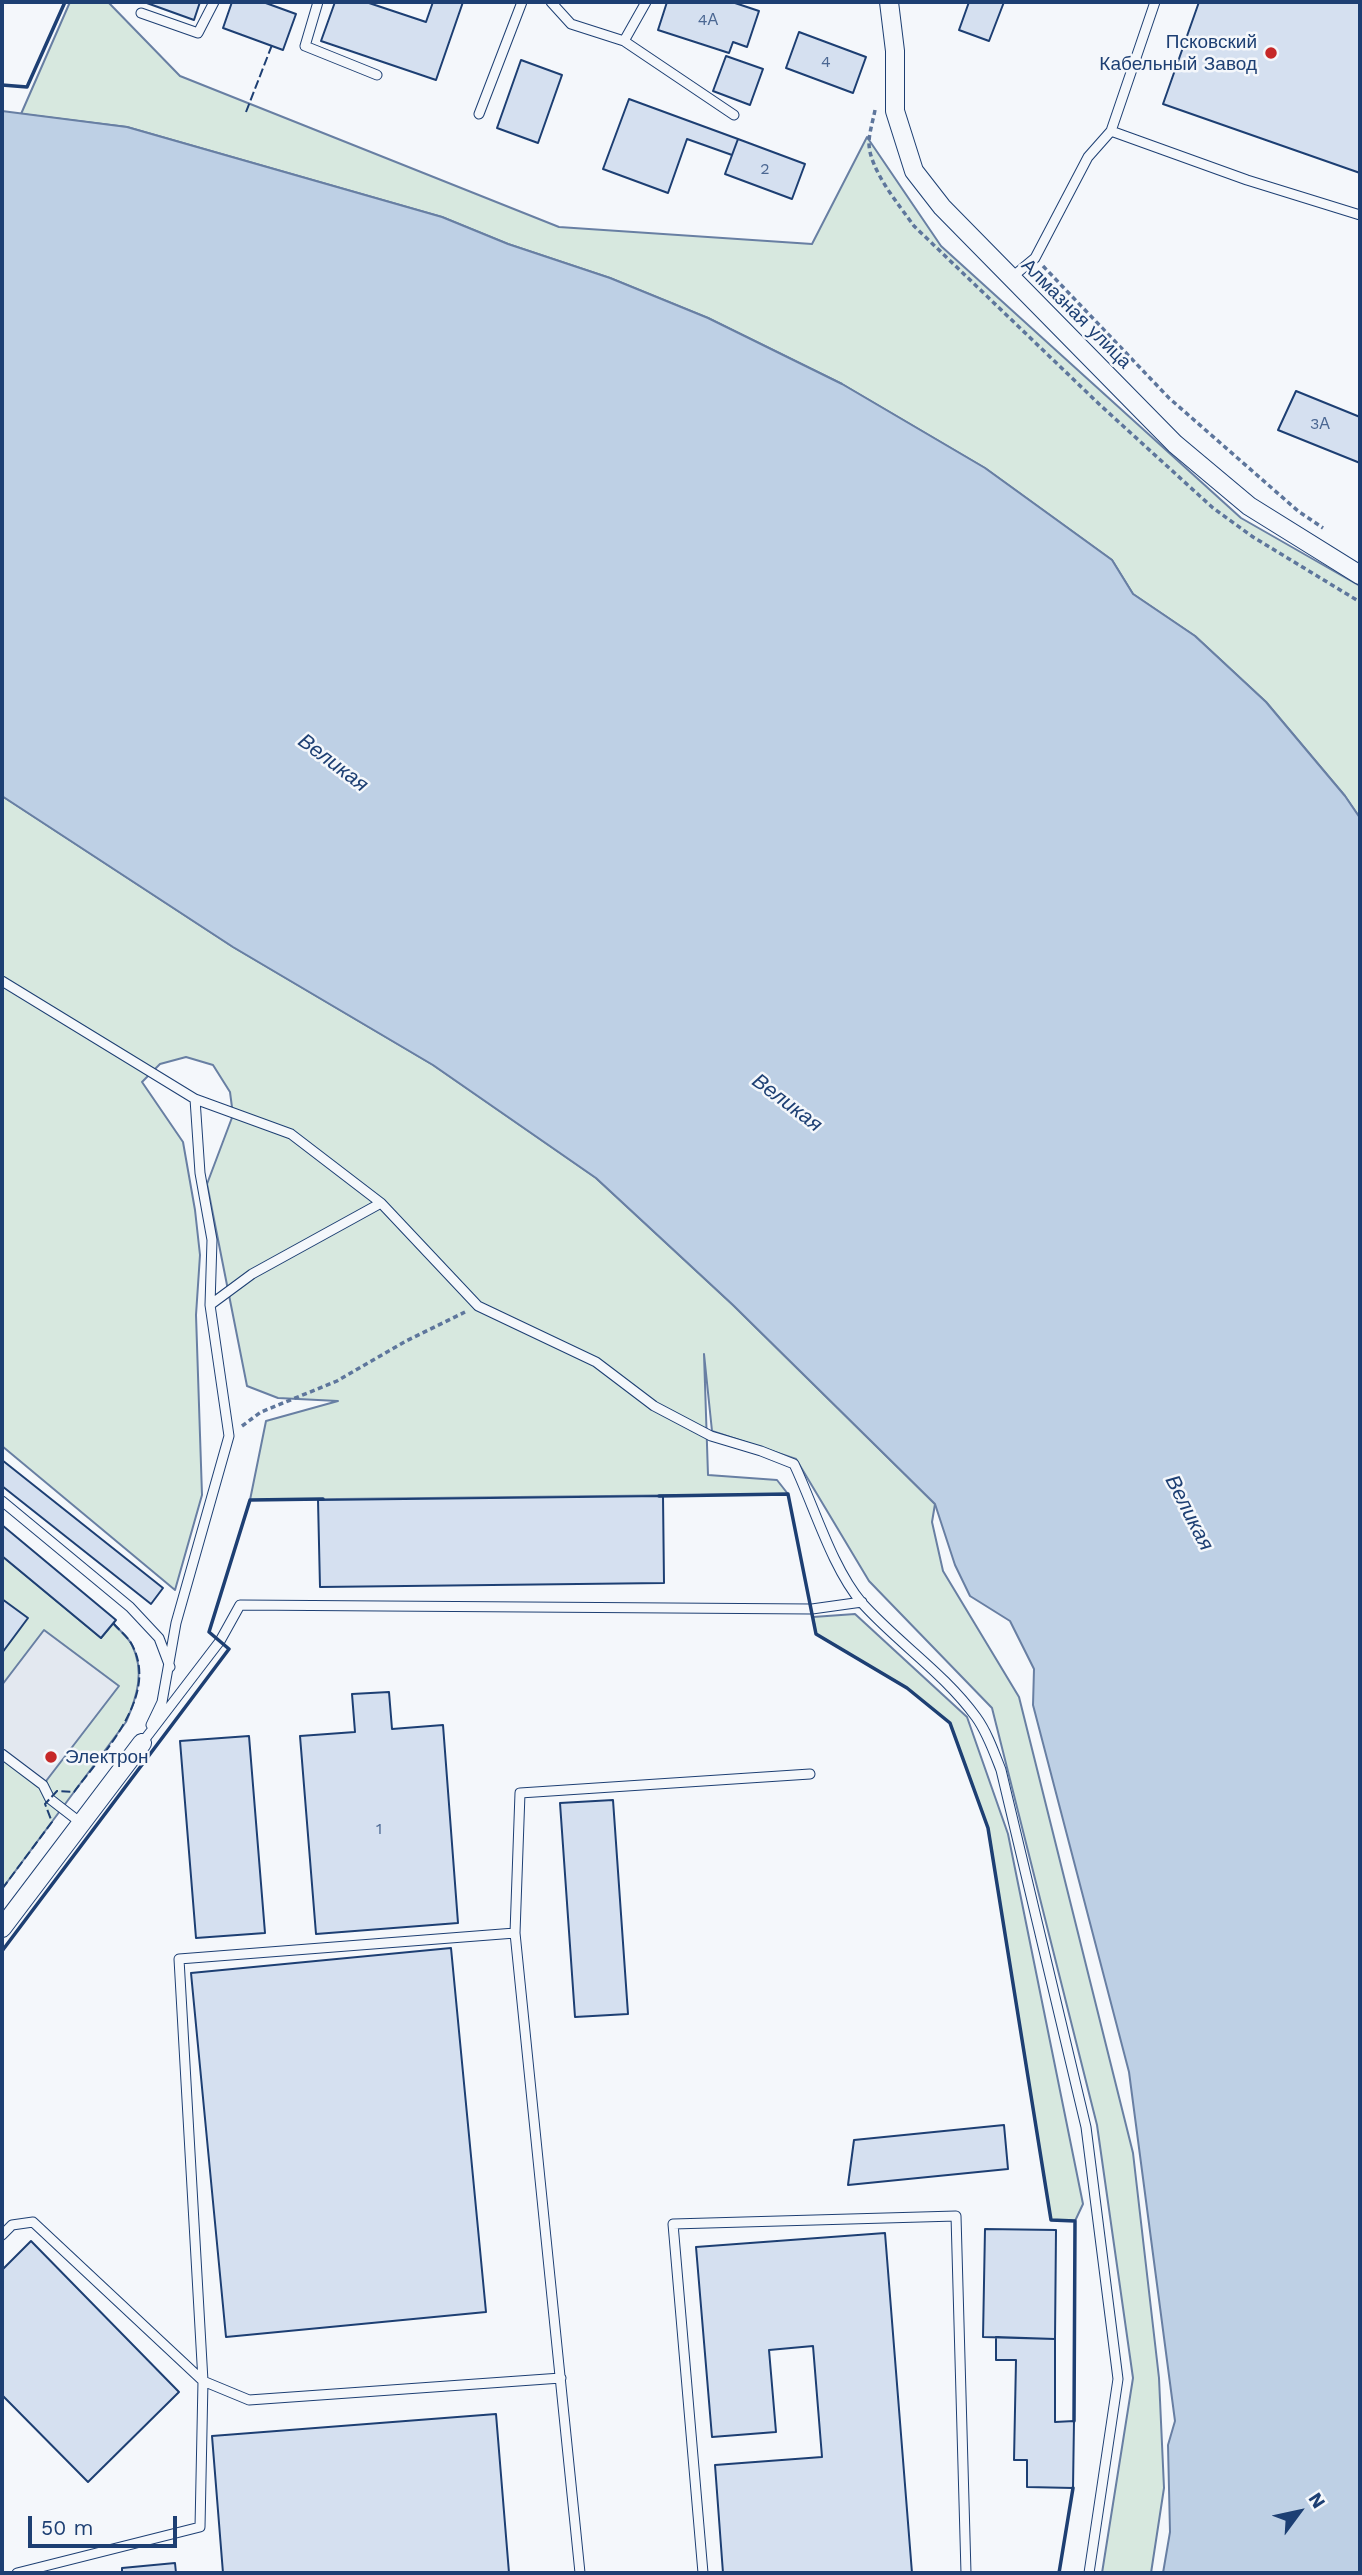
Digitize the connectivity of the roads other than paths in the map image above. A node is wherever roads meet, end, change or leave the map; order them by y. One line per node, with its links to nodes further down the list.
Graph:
1 (214, 2): 8 (lane)
2 (318, 2): 10 (lane)
3 (522, 2): 11 (lane)
4 (551, 2): 9 (lane)
5 (646, 2): 9 (lane)
6 (889, 2): 15 (street, Алмазная улица)
7 (1155, 2): 13 (lane)
8 (141, 13)
9 (624, 41): 12 (lane)
10 (377, 75)
11 (479, 114)
12 (734, 115)
13 (1111, 131): 14 (lane); 15 (lane)
14 (1360, 215)
15 (1011, 278): 16 (street, Алмазная улица)
16 (1360, 575)
17 (2, 981): 18 (lane)
18 (195, 1099): 19 (lane); 20 (lane)
19 (381, 1203): 20 (lane); 22 (lane)
20 (210, 1305): 23 (lane)
21 (2, 1501): 23 (lane)
22 (862, 1602): 24 (lane); 37 (lane)
23 (170, 1668): 24 (lane)
24 (142, 1743): 27 (street)
25 (2, 1754): 27 (lane)
26 (810, 1774): 29 (lane)
27 (81, 1822): 28 (street)
28 (2, 1928)
29 (515, 1933): 31 (lane); 32 (lane)
30 (2, 2235): 32 (lane)
31 (561, 2378): 32 (lane); 34 (lane)
32 (203, 2381): 33 (lane)
33 (17, 2573)
34 (580, 2573)
35 (703, 2573): 36 (lane)
36 (966, 2573)
37 (1089, 2573)

